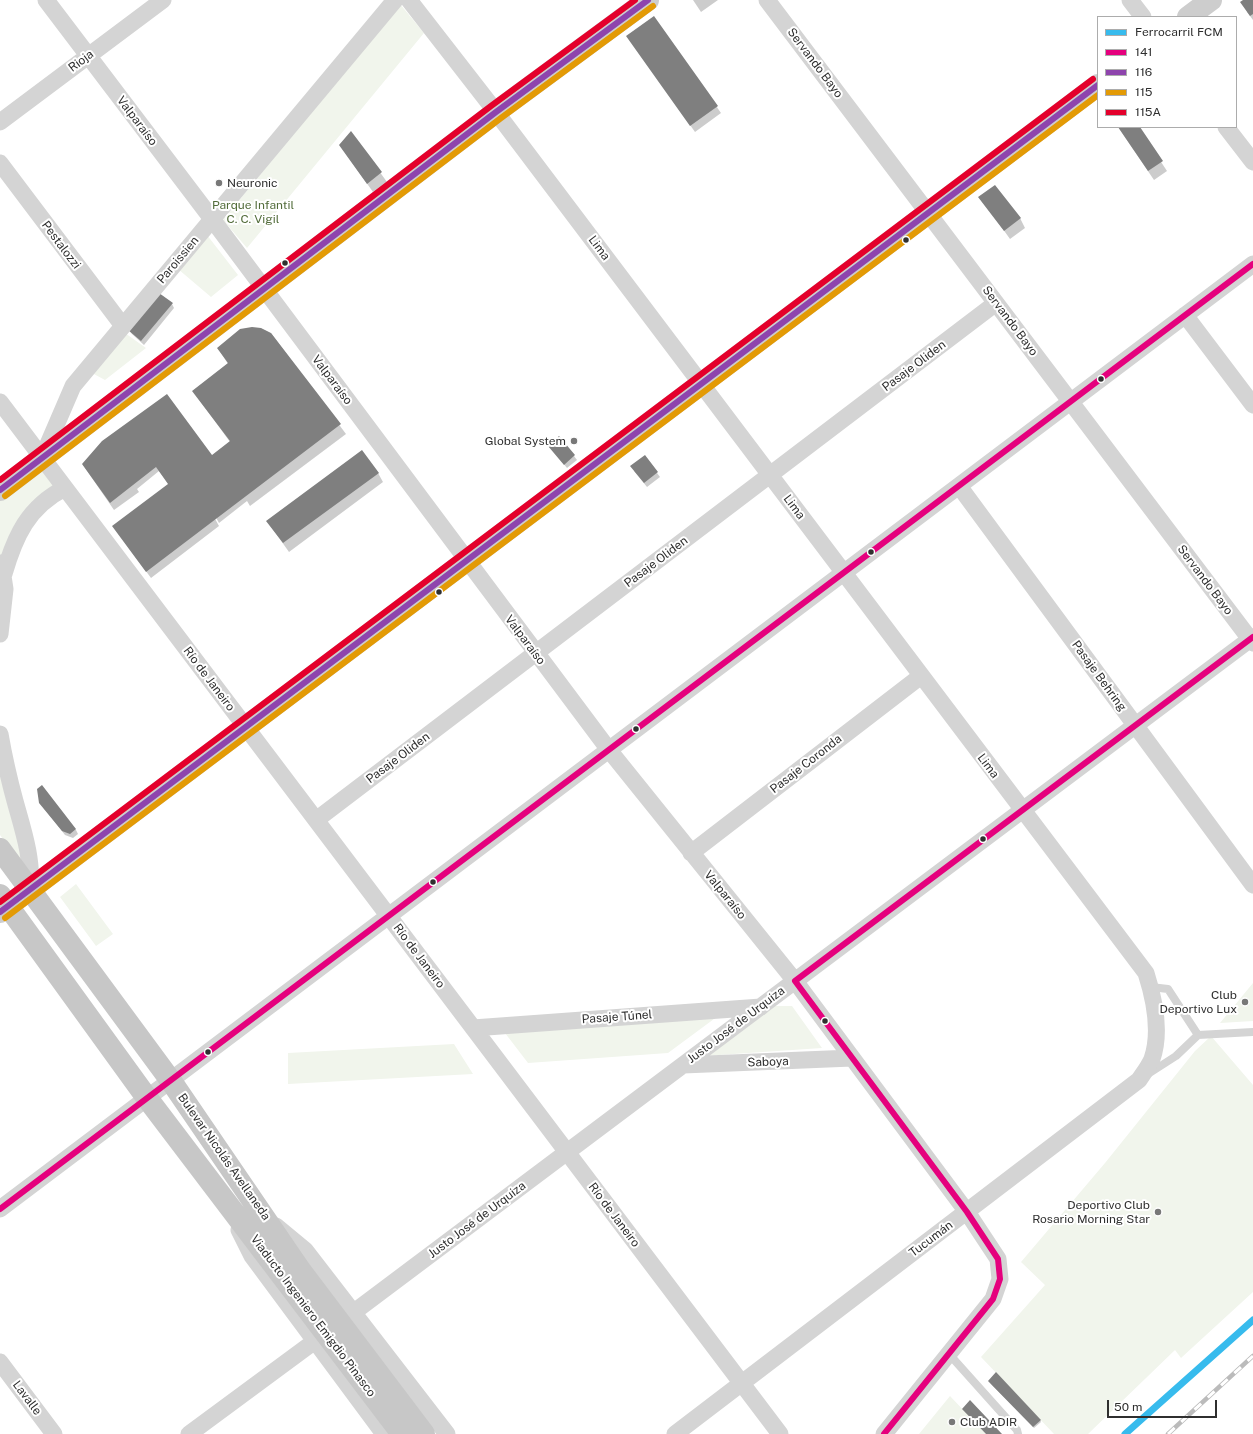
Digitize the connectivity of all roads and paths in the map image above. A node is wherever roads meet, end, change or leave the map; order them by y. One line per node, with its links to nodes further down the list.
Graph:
1 (46, 0): 11 (street, Valparaíso)
2 (162, 0): 11 (street, Rioja)
3 (395, 0): 19 (street, Paroissien)
4 (410, 0): 13 (street, Lima)
5 (648, 0): 13 (main road)
6 (767, 0): 18 (street, Servando Bayo)
7 (1130, 0): 9 (street)
8 (1211, 0): 10 (main road)
9 (1142, 16)
10 (1189, 16)
11 (88, 56): 14 (street, Rioja); 19 (street, Valparaíso)
12 (1097, 86): 18 (main road)
13 (496, 112): 21 (main road); 25 (street, Lima)
14 (0, 122)
15 (1227, 128): 16 (street)
16 (1253, 162)
17 (0, 163): 24 (street, Pestalozzi)
18 (928, 213): 22 (street, Servando Bayo); 25 (main road)
19 (212, 219): 21 (street, Valparaíso); 24 (street, Paroissien)
20 (1253, 264): 23 (street)
21 (264, 289): 29 (main road); 34 (street, Valparaíso)
22 (996, 303): 27 (street, Servando Bayo); 30 (street, Pasaje Oliden)
23 (1185, 315): 27 (street); 28 (street)
24 (123, 326): 29 (street, Paroissien)
25 (701, 384): 30 (street, Lima); 34 (main road)
26 (0, 402): 29 (street, Río de Janeiro)
27 (1071, 402): 31 (street); 38 (street, Servando Bayo)
28 (1253, 405)
29 (42, 458): 32 (street, Río de Janeiro); 33 (main road)
30 (770, 475): 36 (street, Lima); 39 (street, Pasaje Oliden)
31 (959, 486): 36 (street); 41 (street, Pasaje Behring)
32 (65, 488): 35 (street); 42 (street, Río de Janeiro)
33 (0, 490)
34 (466, 561): 39 (street, Valparaíso); 42 (main road)
35 (2, 568): 37 (street)
36 (843, 573): 40 (street, Lima); 44 (street)
37 (0, 634)
38 (1252, 640): 41 (street, Justo José de Urquiza)
39 (536, 653): 44 (street, Valparaíso); 46 (street, Pasaje Oliden)
40 (920, 676): 45 (street, Lima); 48 (street, Pasaje Coronda)
41 (1135, 726): 45 (street, Justo José de Urquiza); 49 (street, Pasaje Behring)
42 (246, 727): 46 (street, Río de Janeiro); 50 (main road)
43 (0, 734): 50 (street)
44 (609, 750): 48 (street, Valparaíso); 52 (street)
45 (1022, 811): 53 (street, Justo José de Urquiza); 54 (street, Lima)
46 (316, 820): 52 (street, Río de Janeiro)
47 (0, 849): 50 (main road, Bulevar Nicolás Avellaneda)
48 (691, 853): 53 (street, Valparaíso)
49 (1253, 885)
50 (30, 889): 51 (main road); 63 (main road, Bulevar Nicolás Avellaneda)
51 (3, 904): 64 (main road, Bulevar Nicolás Avellaneda)
52 (389, 916): 57 (street, Río de Janeiro); 63 (street)
53 (795, 981): 55 (street, Justo José de Urquiza); 60 (street, Valparaíso)
54 (1150, 987): 56 (street, Lima); 59 (lane)
55 (761, 1007): 57 (street, Pasaje Túnel); 61 (street, Justo José de Urquiza)
56 (1155, 1024): 62 (street, Tucumán)
57 (473, 1028): 65 (street, Río de Janeiro)
58 (1252, 1033): 59 (lane)
59 (1198, 1034): 62 (lane)
60 (852, 1058): 61 (street, Saboya); 68 (street, Valparaíso)
61 (684, 1065): 65 (street, Justo José de Urquiza)
62 (1139, 1080): 68 (street, Tucumán)
63 (171, 1081): 64 (street); 69 (main road, Bulevar Nicolás Avellaneda)
64 (147, 1098): 66 (main road, Bulevar Nicolás Avellaneda); 67 (street)
65 (567, 1152): 71 (street, Justo José de Urquiza); 75 (street, Río de Janeiro)
66 (224, 1199): 70 (main road, Viaducto Ingeniero Emigdio Pinasco); 72 (street, Bulevar Nicolás Avellaneda)
67 (0, 1209)
68 (967, 1212): 73 (street, Valparaíso); 75 (street, Tucumán)
69 (265, 1218): 70 (main road, Viaducto Ingeniero Emigdio Pinasco); 71 (street, Bulevar Nicolás Avellaneda)
70 (293, 1275): 79 (main road, Viaducto Ingeniero Emigdio Pinasco); 80 (main road, Viaducto Ingeniero Emigdio Pinasco)
71 (354, 1312): 81 (street, Bulevar Nicolás Avellaneda)
72 (315, 1341): 77 (street); 78 (street, Bulevar Nicolás Avellaneda)
73 (949, 1354): 84 (street); 85 (lane)
74 (0, 1362): 76 (street, Lavalle)
75 (742, 1383): 82 (street, Tucumán); 83 (street, Río de Janeiro)
76 (54, 1434)
77 (189, 1434)
78 (384, 1434)
79 (402, 1434)
80 (424, 1434)
81 (447, 1434)
82 (675, 1434)
83 (780, 1434)
84 (884, 1434)
85 (1018, 1434)

